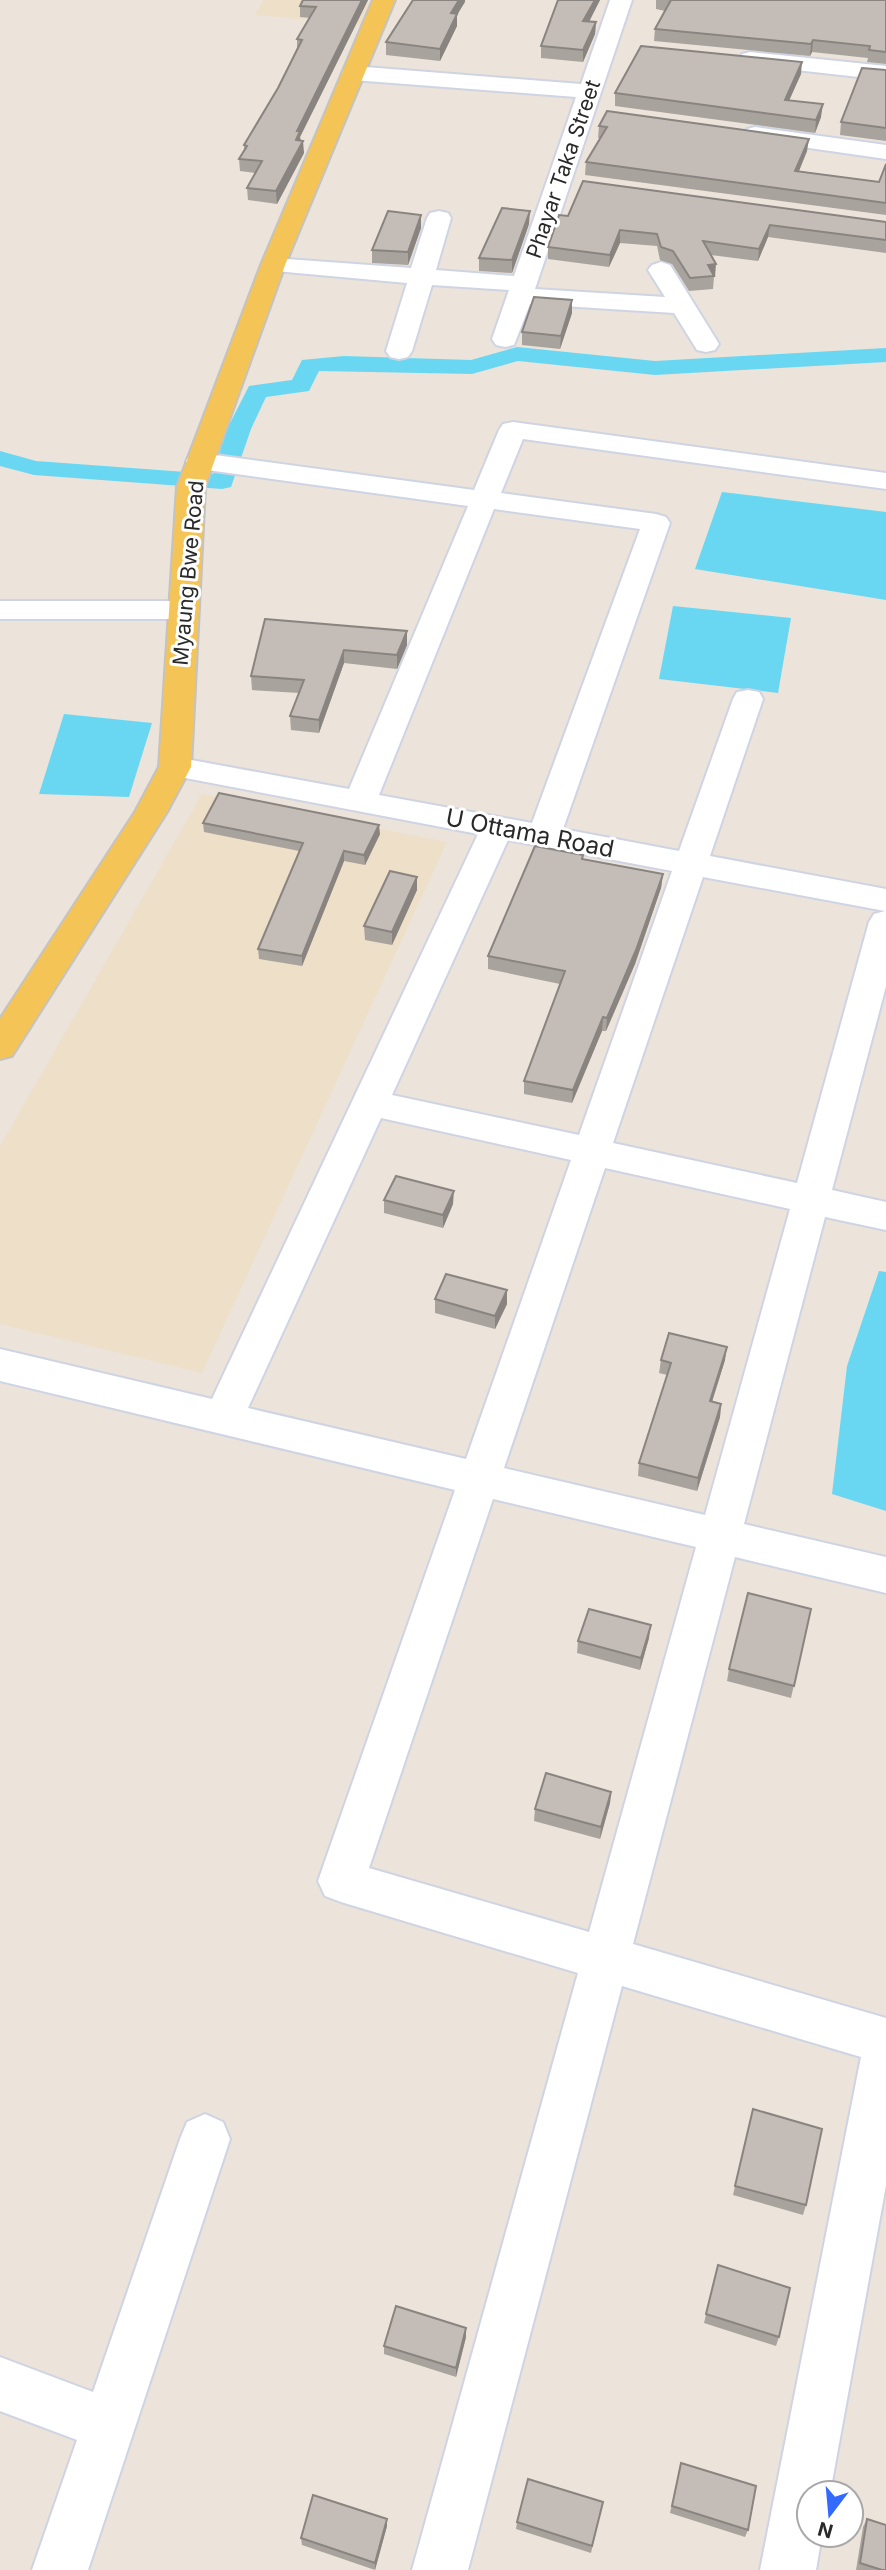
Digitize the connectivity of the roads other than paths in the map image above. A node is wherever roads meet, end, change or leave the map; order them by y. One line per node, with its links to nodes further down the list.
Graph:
1 (384, 0): 6 (main road, Myaung Bwe Road)
2 (621, 0): 3 (street, Phayar Taka Street)
3 (605, 45): 4 (street); 8 (street, Phayar Taka Street)
4 (632, 47)
5 (726, 57): 7 (street)
6 (353, 73): 8 (street); 15 (main road, Myaung Bwe Road)
7 (886, 73)
8 (586, 101): 9 (street); 12 (street, Phayar Taka Street)
9 (610, 115)
10 (734, 132): 11 (street)
11 (886, 152)
12 (559, 180): 13 (street); 18 (street, Phayar Taka Street)
13 (586, 184)
14 (439, 218): 17 (street)
15 (272, 265): 17 (street); 23 (main road, Myaung Bwe Road)
16 (660, 270): 19 (street)
17 (421, 277): 18 (street); 22 (street)
18 (522, 290): 19 (street); 20 (street, Phayar Taka Street)
19 (682, 306): 21 (street)
20 (505, 339)
21 (706, 344)
22 (399, 351)
23 (209, 470): 25 (street); 27 (main road, Myaung Bwe Road)
24 (886, 481): 25 (street)
25 (487, 499): 30 (street); 32 (street)
26 (0, 610): 27 (street)
27 (184, 610): 29 (main road, Myaung Bwe Road)
28 (748, 699): 33 (street)
29 (175, 767): 30 (street, U Ottama Road); 36 (main road, Myaung Bwe Road)
30 (360, 801): 31 (street, U Ottama Road)
31 (498, 827): 32 (street, U Ottama Road); 37 (street)
32 (544, 836): 33 (street, U Ottama Road)
33 (691, 863): 34 (street, U Ottama Road); 38 (street)
34 (886, 900)
35 (886, 922): 39 (street)
36 (0, 1047)
37 (370, 1103): 38 (street); 42 (street)
38 (592, 1152): 39 (street); 43 (street)
39 (811, 1199): 40 (street); 44 (street)
40 (886, 1216)
41 (0, 1365): 42 (street)
42 (223, 1417): 43 (street)
43 (479, 1478): 44 (street); 46 (street)
44 (720, 1535): 45 (street); 46 (street)
45 (886, 1575)
46 (605, 1959): 47 (street); 53 (street)
47 (886, 2041)
48 (886, 2052): 54 (street)
49 (205, 2139): 51 (street)
50 (0, 2384): 51 (street)
51 (109, 2425): 52 (street)
52 (60, 2570)
53 (440, 2570)
54 (788, 2570)

